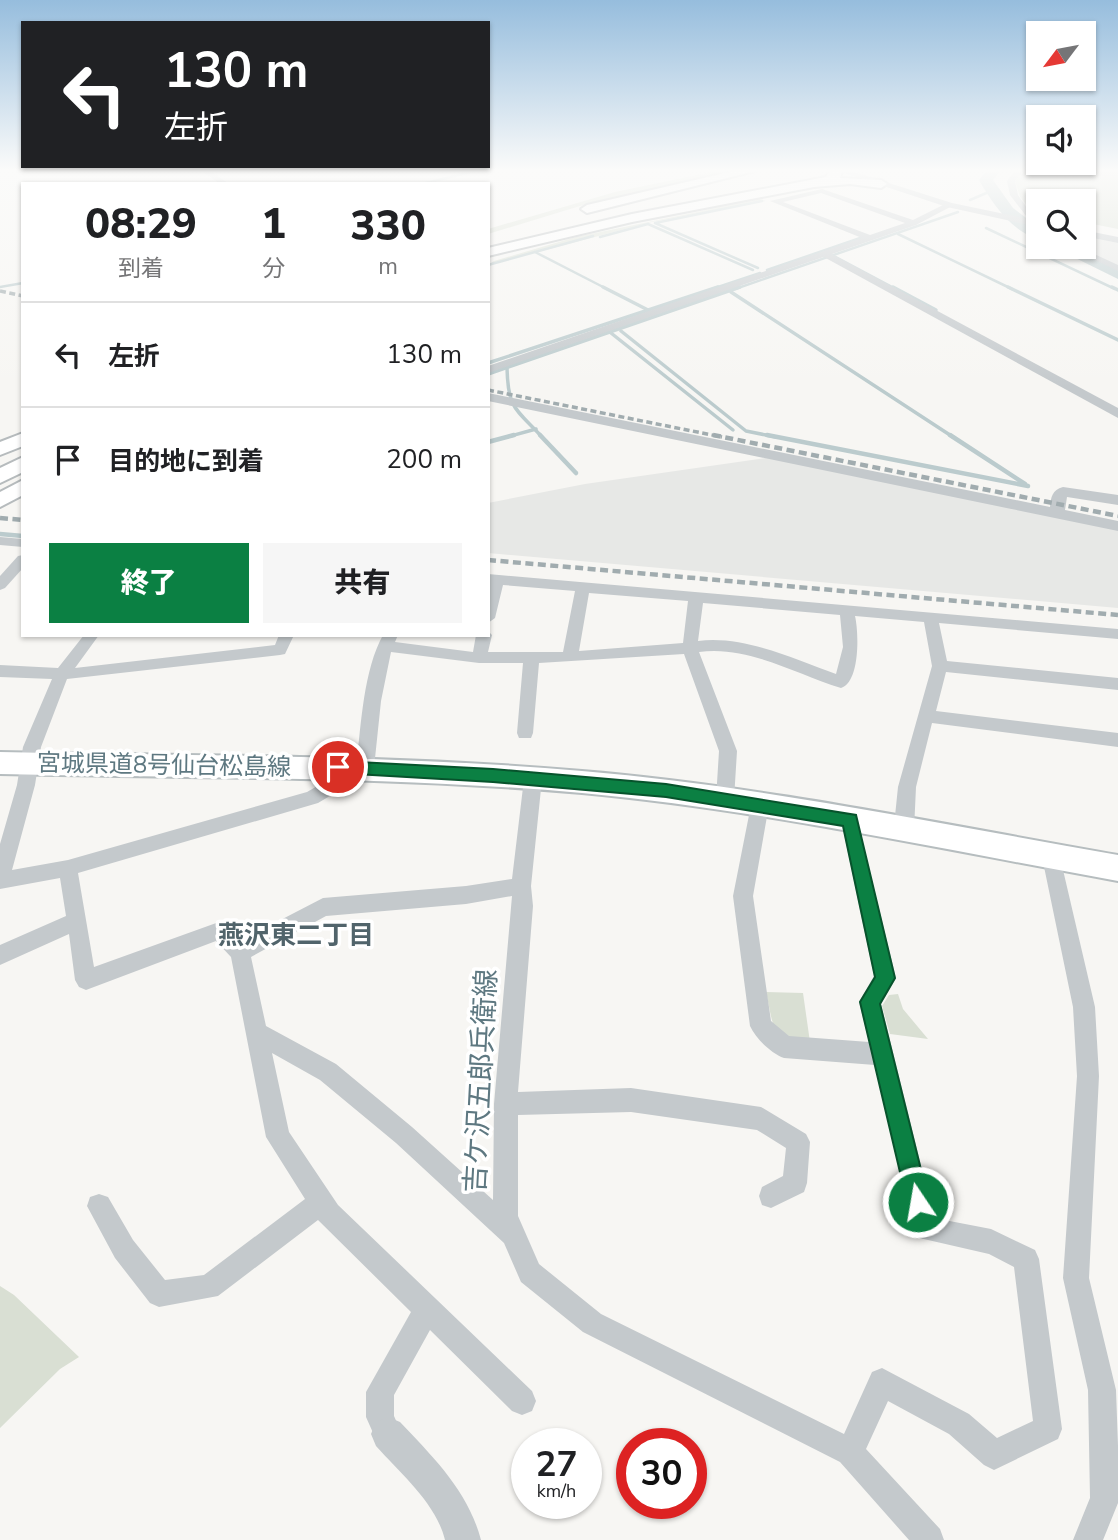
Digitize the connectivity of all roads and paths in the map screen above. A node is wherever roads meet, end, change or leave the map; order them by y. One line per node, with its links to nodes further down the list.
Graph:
1 (521, 243): 4 (main road)
2 (527, 243): 5 (main road)
3 (858, 243): 6 (street)
4 (490, 251)
5 (490, 252)
6 (829, 255): 10 (street); 13 (street)
7 (1096, 258): 8 (street)
8 (1118, 268)
9 (490, 357): 10 (street)
10 (504, 365): 11 (street)
11 (490, 369)
12 (490, 397): 23 (street)
13 (1118, 414)
14 (21, 440): 15 (main road)
15 (0, 450)
16 (21, 450): 17 (main road)
17 (0, 461)
18 (21, 464): 19 (main road)
19 (0, 477)
20 (21, 487): 22 (main road)
21 (1118, 500): 23 (street)
22 (0, 501)
23 (1058, 513): 24 (street)
24 (1118, 526)
25 (0, 541): 26 (street)
26 (21, 543)
27 (21, 561): 29 (street)
28 (492, 579): 30 (street); 32 (street)
29 (0, 585)
30 (583, 586): 31 (street); 41 (street)
31 (696, 596): 33 (street); 40 (street)
32 (490, 598)
33 (847, 612): 34 (street); 40 (street)
34 (931, 620): 35 (street); 44 (street)
35 (1118, 634)
36 (90, 637): 46 (street)
37 (286, 637): 46 (street)
38 (484, 637): 42 (street)
39 (388, 641): 42 (street); 53 (street)
40 (690, 648): 41 (street); 55 (street)
41 (570, 657): 43 (street)
42 (479, 658): 43 (street)
43 (531, 659): 49 (street)
44 (940, 666): 47 (street); 48 (street)
45 (0, 671): 46 (street)
46 (61, 675): 52 (street)
47 (1118, 684)
48 (926, 716): 50 (street); 58 (street)
49 (525, 733)
50 (1118, 740)
51 (0, 763): 52 (main road, 宮城県道8号仙台松島線)
52 (30, 764): 53 (main road, 宮城県道8号仙台松島線); 62 (street)
53 (352, 767): 54 (main road, 宮城県道8号仙台松島線); 60 (street)
54 (533, 779): 55 (main road, 宮城県道8号仙台松島線); 63 (street, 吉ケ沢五郎兵衛線)
55 (725, 799): 56 (main road, 宮城県道8号仙台松島線)
56 (760, 805): 57 (main road, 宮城県道8号仙台松島線); 68 (street)
57 (850, 820): 58 (main road, 宮城県道8号仙台松島線); 68 (street)
58 (905, 830): 59 (main road, 宮城県道8号仙台松島線)
59 (1051, 857): 61 (main road, 宮城県道8号仙台松島線); 80 (street)
60 (68, 868): 62 (street); 64 (street)
61 (1118, 869)
62 (0, 879)
63 (521, 886): 65 (street); 69 (street, 吉ケ沢五郎兵衛線)
64 (76, 921): 65 (street); 66 (street)
65 (240, 952): 67 (street)
66 (0, 955)
67 (257, 1034): 71 (street); 73 (street)
68 (882, 1054): 77 (street)
69 (506, 1104): 70 (street); 73 (street, 吉ケ沢五郎兵衛線)
70 (771, 1196)
71 (321, 1202): 72 (street); 74 (street)
72 (99, 1206)
73 (513, 1235): 77 (street, 吉ケ沢五郎兵衛線)
74 (426, 1311): 75 (street); 76 (street)
75 (522, 1401)
76 (388, 1434): 78 (street)
77 (850, 1452): 79 (street, 吉ケ沢五郎兵衛線)
78 (463, 1540)
79 (929, 1540)
80 (1088, 1540)

